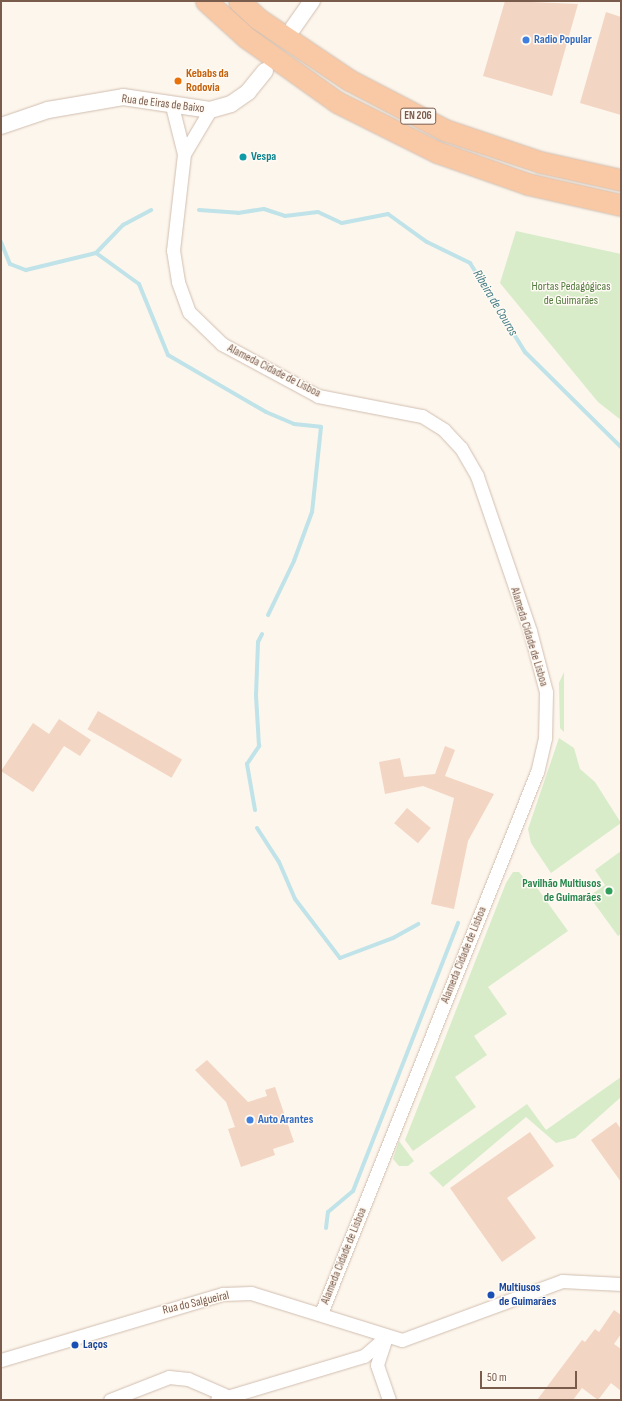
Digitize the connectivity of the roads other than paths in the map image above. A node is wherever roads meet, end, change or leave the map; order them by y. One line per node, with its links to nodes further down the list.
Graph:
1 (206, 1): 11 (highway, EN 206)
2 (239, 1): 10 (highway, EN 206)
3 (312, 1): 4 (street)
4 (293, 28)
5 (265, 71): 7 (street, Rua de Eiras de Baixo)
6 (172, 106): 7 (street, Rua de Eiras de Baixo); 8 (street, Rua de Eiras de Baixo); 9 (street, Alameda Cidade de Lisboa)
7 (210, 110): 9 (street, Alameda Cidade de Lisboa)
8 (1, 126)
9 (184, 154): 13 (street, Alameda Cidade de Lisboa)
10 (621, 180)
11 (621, 205)
12 (621, 1284): 14 (street, Rua do Salgueiral)
13 (321, 1313): 14 (street, Rua do Salgueiral); 15 (street, Rua do Salgueiral)
14 (386, 1337): 16 (street); 18 (street)
15 (1, 1360)
16 (221, 1398): 17 (street)
17 (110, 1400)
18 (389, 1400)

